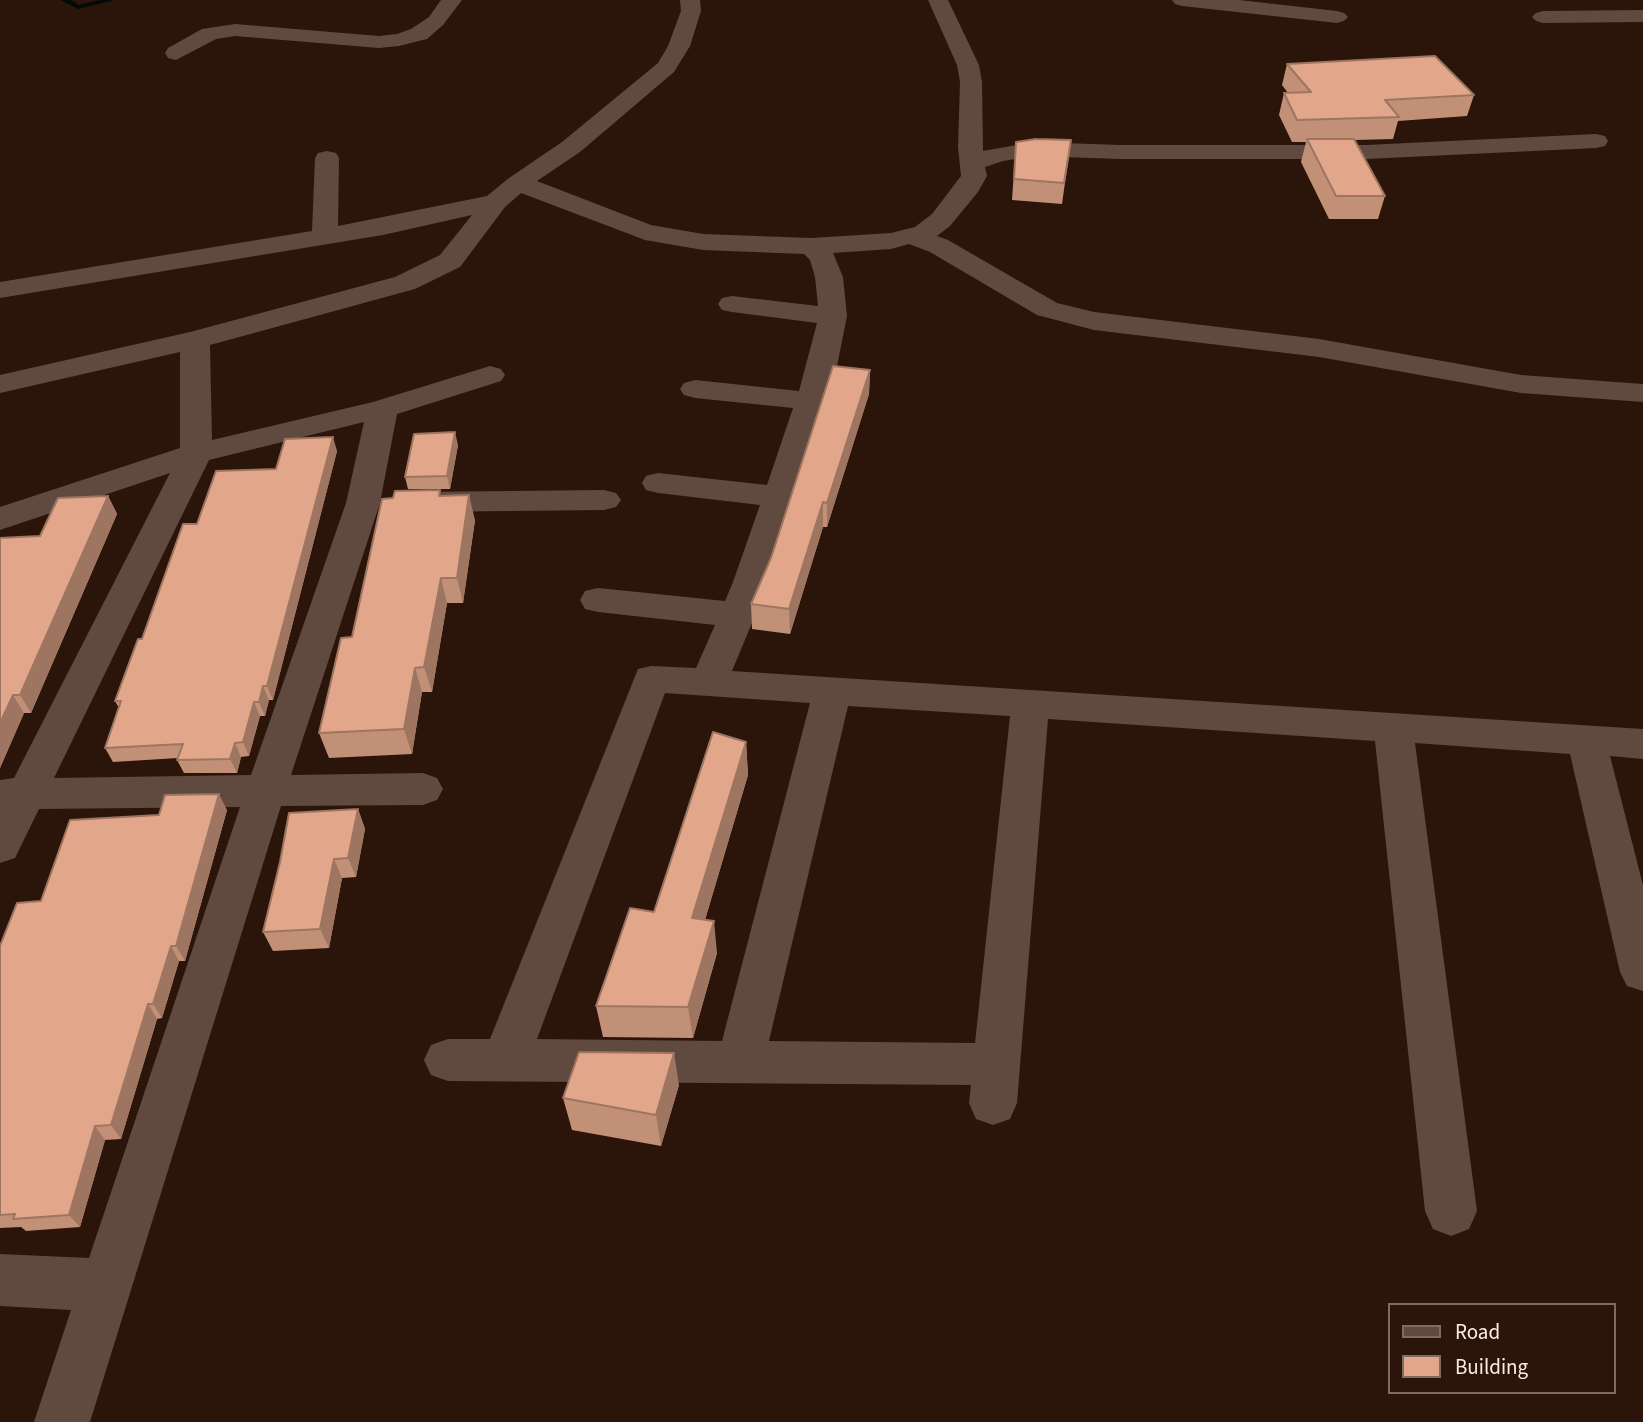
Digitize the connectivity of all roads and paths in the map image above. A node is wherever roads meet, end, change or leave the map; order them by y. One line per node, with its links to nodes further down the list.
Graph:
1 (452, 0): 10 (street)
2 (690, 0): 14 (street)
3 (938, 0): 13 (street)
4 (1182, 0): 7 (street)
5 (1528, 0): 8 (street)
6 (1643, 16): 8 (street)
7 (1337, 17)
8 (1543, 17): 9 (street)
9 (1563, 38)
10 (176, 53)
11 (1596, 141): 13 (street)
12 (327, 158): 16 (street)
13 (974, 163): 15 (street)
14 (507, 192): 16 (street); 17 (street); 21 (street)
15 (918, 235): 17 (street); 25 (street)
16 (325, 237): 18 (street)
17 (811, 246): 20 (street)
18 (0, 290)
19 (732, 304): 20 (street)
20 (832, 316): 26 (street)
21 (195, 340): 23 (street); 28 (street)
22 (490, 374): 27 (street)
23 (0, 384)
24 (695, 389): 26 (street)
25 (1643, 393)
26 (811, 401): 30 (street)
27 (382, 409): 28 (street); 32 (street)
28 (196, 453): 33 (street); 44 (street)
29 (658, 482): 30 (street)
30 (781, 497): 35 (street)
31 (604, 500): 32 (street)
32 (363, 503): 43 (street)
33 (0, 519)
34 (598, 600): 35 (street)
35 (737, 615): 36 (street)
36 (708, 683): 37 (street); 48 (street)
37 (832, 692): 38 (street); 49 (street)
38 (1030, 704): 39 (street); 49 (street)
39 (1393, 728): 40 (street); 50 (street)
40 (1586, 740): 41 (street); 46 (street)
41 (1643, 744)
42 (423, 789): 43 (street)
43 (266, 790): 44 (street); 52 (street)
44 (13, 794): 45 (street)
45 (0, 846)
46 (1643, 972)
47 (449, 1060): 48 (street)
48 (505, 1061): 49 (street)
49 (740, 1062)
50 (1451, 1211)
51 (0, 1280): 52 (street)
52 (108, 1285): 53 (street)
53 (62, 1422)

